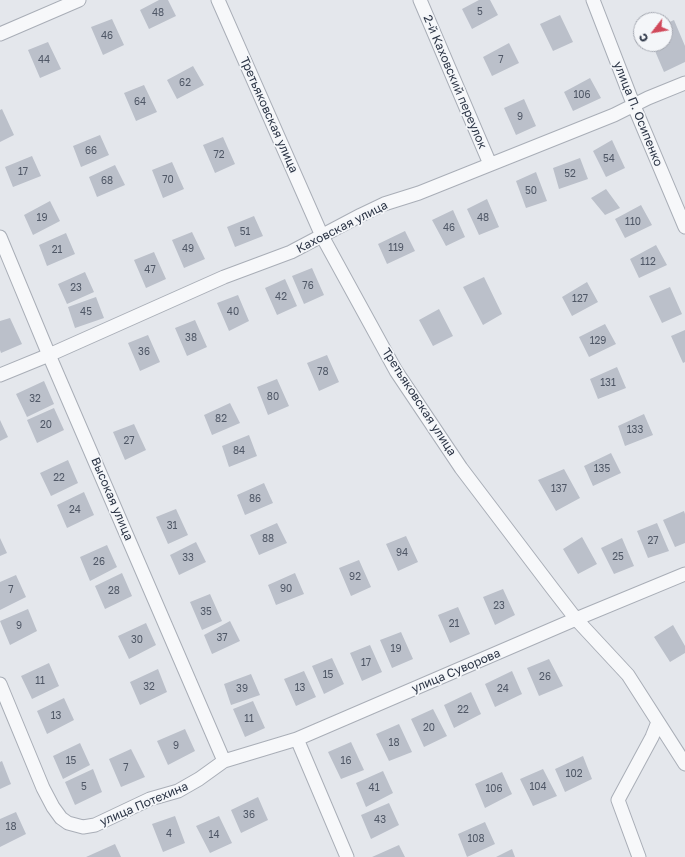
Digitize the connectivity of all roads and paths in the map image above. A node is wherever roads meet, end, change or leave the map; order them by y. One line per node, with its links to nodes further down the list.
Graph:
1 (79, 0): 5 (street)
2 (218, 0): 10 (street, Третьяковская улица)
3 (420, 0): 8 (street, 2-й Каховский переулок)
4 (592, 0): 7 (street, улица П. Осипенко)
5 (0, 34)
6 (685, 83): 7 (street, Каховская улица)
7 (634, 106): 8 (street, Каховская улица); 9 (street, улица П. Осипенко)
8 (490, 164): 10 (street, Каховская улица)
9 (685, 227)
10 (322, 236): 12 (street, Каховская улица); 15 (street, Третьяковская улица)
11 (0, 237): 12 (street, Высокая улица)
12 (49, 355): 13 (street, Каховская улица); 19 (street, Высокая улица)
13 (0, 375)
14 (685, 574): 15 (street, улица Суворова)
15 (576, 619): 17 (street, Третьяковская улица); 18 (street, улица Суворова)
16 (0, 684): 19 (street, улица Потехина)
17 (658, 722): 20 (street, Третьяковская улица); 22 (street)
18 (297, 740): 19 (street, улица Суворова); 21 (street)
19 (224, 761)
20 (685, 764)
21 (347, 857)
22 (639, 857)

